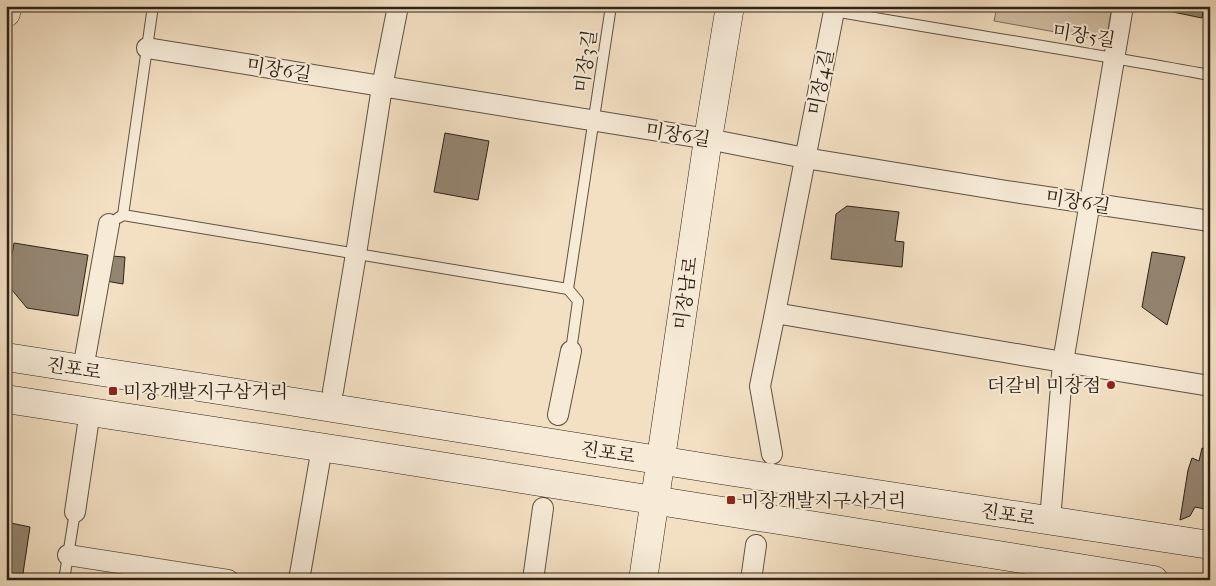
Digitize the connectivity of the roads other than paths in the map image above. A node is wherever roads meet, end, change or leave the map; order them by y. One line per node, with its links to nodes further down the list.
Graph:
1 (7, 6): 8 (street)
2 (153, 6): 9 (lane)
3 (398, 6): 12 (street)
4 (611, 6): 13 (lane, 미장3길)
5 (730, 6): 14 (street, 미장남로)
6 (1123, 6): 10 (street)
7 (835, 9): 10 (lane, 미장5길); 15 (street, 미장4길)
8 (6, 13)
9 (147, 48): 12 (street, 미장6길); 17 (lane)
10 (1114, 57): 11 (lane, 미장5길); 16 (street)
11 (1210, 76)
12 (382, 86): 13 (street, 미장6길); 19 (street)
13 (594, 121): 14 (street, 미장6길); 20 (lane, 미장3길)
14 (708, 139): 15 (street, 미장6길); 33 (street, 미장남로)
15 (805, 158): 16 (street, 미장6길); 21 (street, 미장4길)
16 (1089, 203): 18 (street, 미장6길); 24 (street)
17 (116, 219): 19 (lane); 25 (street)
18 (1210, 221)
19 (356, 254): 20 (lane); 27 (street)
20 (568, 289): 22 (lane)
21 (775, 313): 24 (street); 31 (street, 미장4길)
22 (571, 351): 30 (street)
23 (6, 357): 25 (street, 진포로)
24 (1063, 362): 26 (street); 36 (street)
25 (83, 369): 33 (street, 진포로)
26 (1210, 386)
27 (333, 391)
28 (6, 399): 29 (street)
29 (90, 411): 34 (street); 37 (street)
30 (558, 415)
31 (772, 454)
32 (320, 460): 43 (street)
33 (661, 460): 34 (street, 미장남로); 39 (street, 진포로)
34 (655, 500): 45 (street, 미장남로); 47 (street)
35 (543, 508): 44 (street)
36 (1051, 508)
37 (75, 512): 40 (lane)
38 (756, 545): 46 (street)
39 (1210, 545)
40 (68, 555): 41 (lane); 42 (street)
41 (64, 580)
42 (228, 580)
43 (299, 580)
44 (533, 580)
45 (643, 580)
46 (751, 580)
47 (1154, 580)

